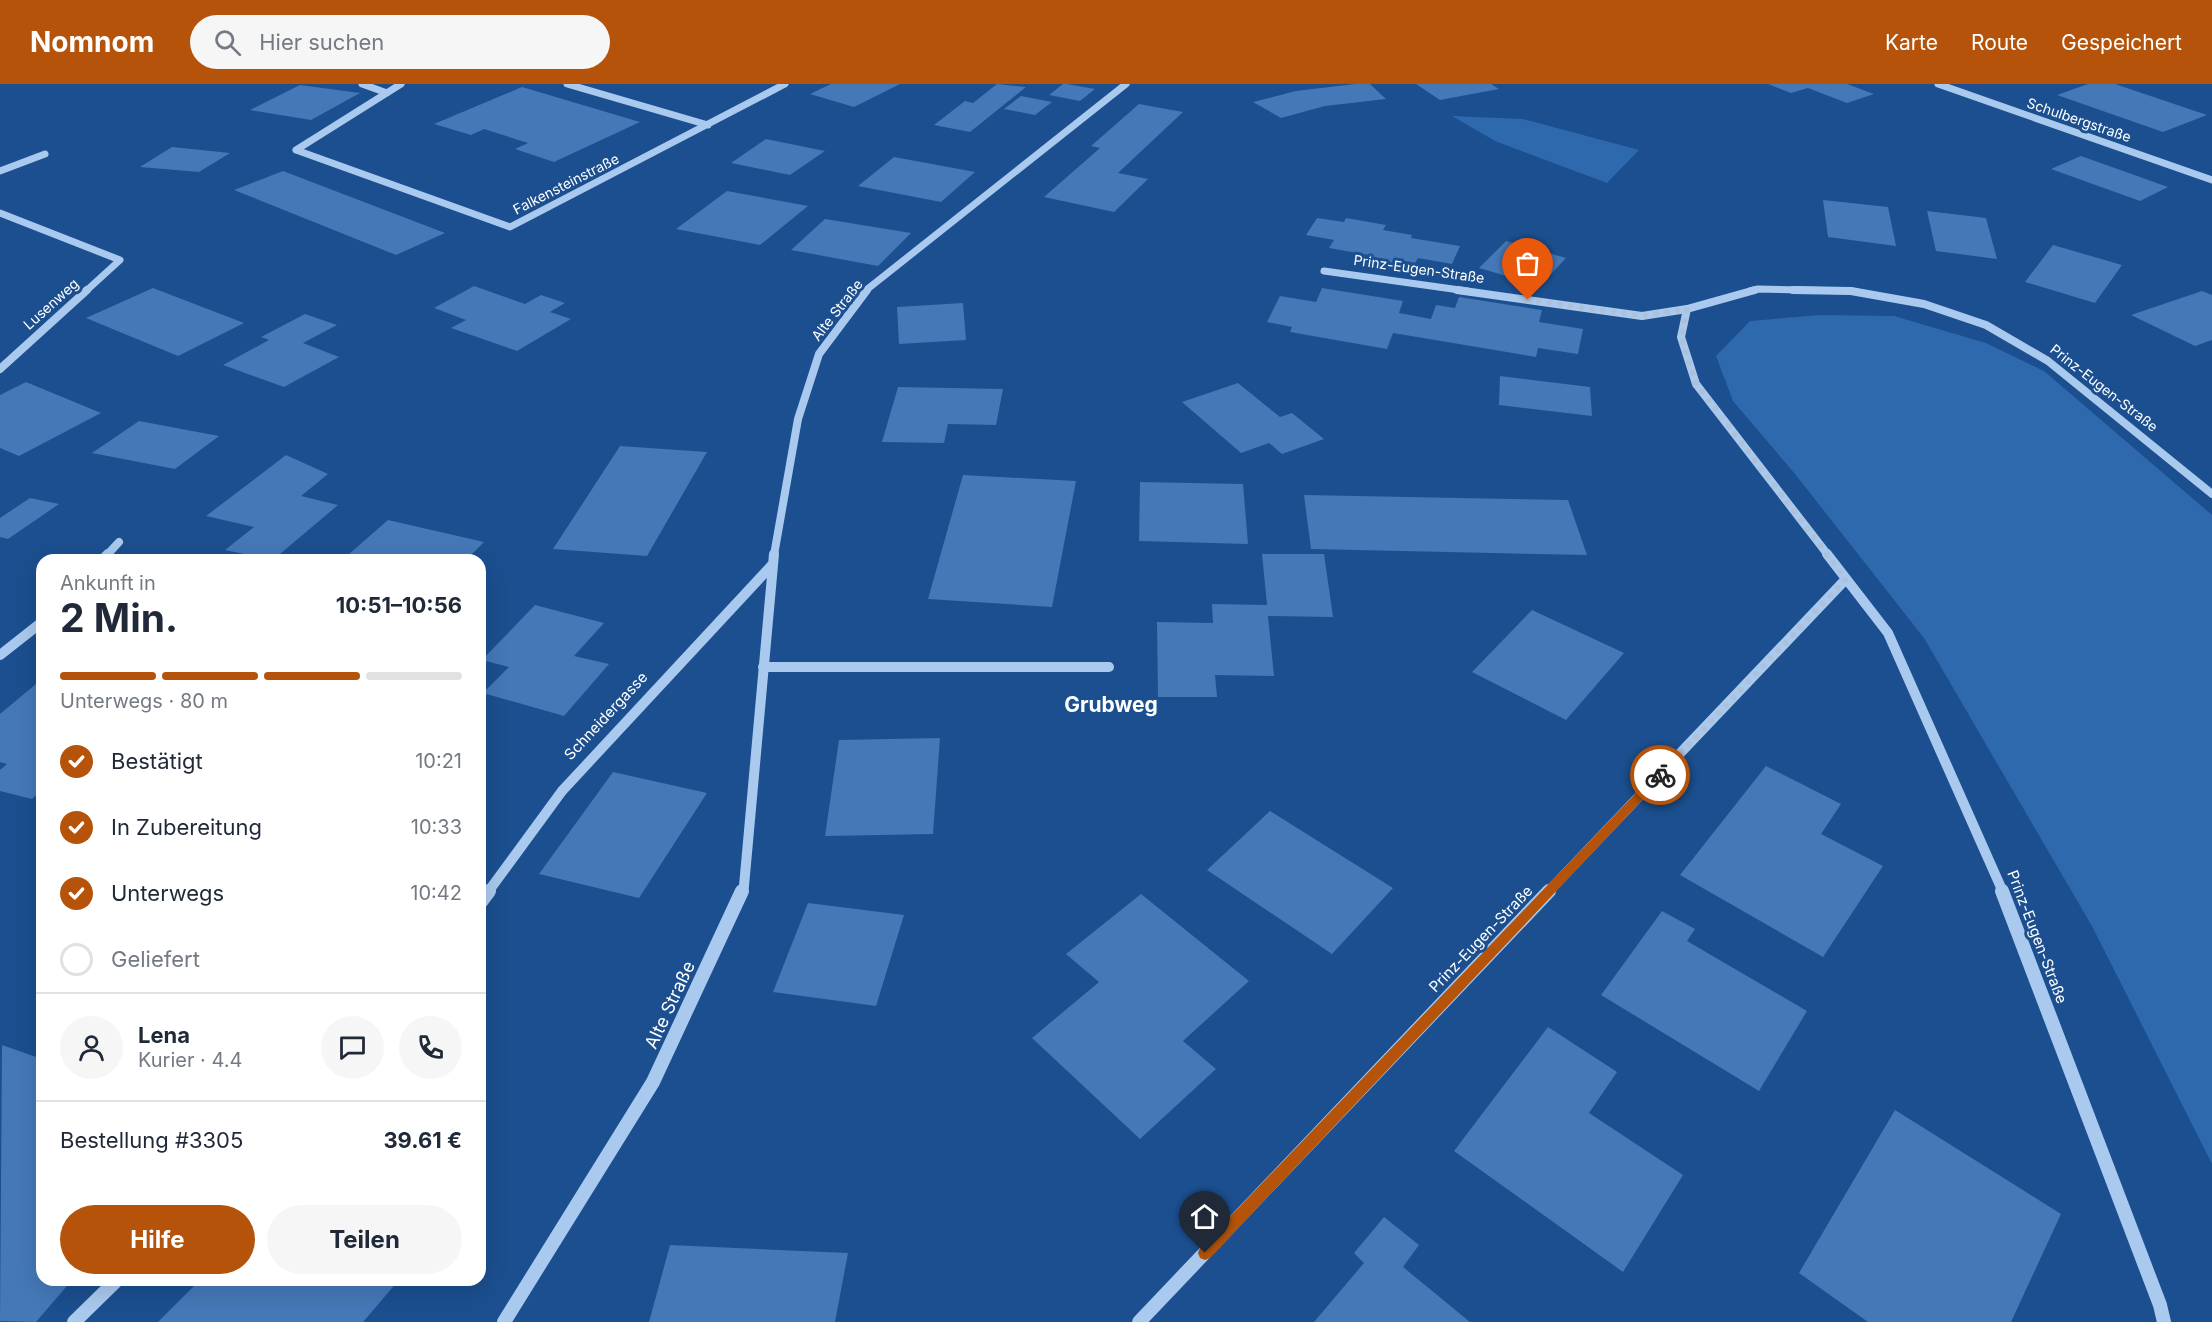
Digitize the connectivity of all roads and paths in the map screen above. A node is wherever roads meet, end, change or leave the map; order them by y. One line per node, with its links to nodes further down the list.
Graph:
1 (362, 84): 7 (street)
2 (401, 84): 7 (street)
3 (567, 84): 8 (street)
4 (785, 84): 8 (street, Falkensteinstraße)
5 (1126, 84): 19 (street, Alte Straße)
6 (1938, 84): 11 (street, Schulbergstraße)
7 (387, 93): 8 (street, Falkensteinstraße)
8 (708, 125)
9 (45, 154): 10 (street)
10 (0, 171)
11 (2212, 180)
12 (0, 213): 15 (street, Lusenweg)
13 (1324, 271): 14 (street, Prinz-Eugen-Straße)
14 (1687, 309): 16 (street, Prinz-Eugen-Straße); 20 (street, Prinz-Eugen-Straße)
15 (0, 369)
16 (2212, 494)
17 (119, 542): 18 (street)
18 (108, 554)
19 (772, 565): 23 (street, Alte Straße); 25 (street, Schneidergasse)
20 (1846, 579): 29 (street, Prinz-Eugen-Straße); 30 (street, Prinz-Eugen-Straße)
21 (36, 627): 22 (street)
22 (0, 655)
23 (763, 667): 24 (street); 28 (street, Alte Straße)
24 (1109, 667)
25 (486, 895)
26 (111, 1286): 27 (street)
27 (74, 1322)
28 (504, 1322)
29 (1139, 1322)
30 (2164, 1322)

